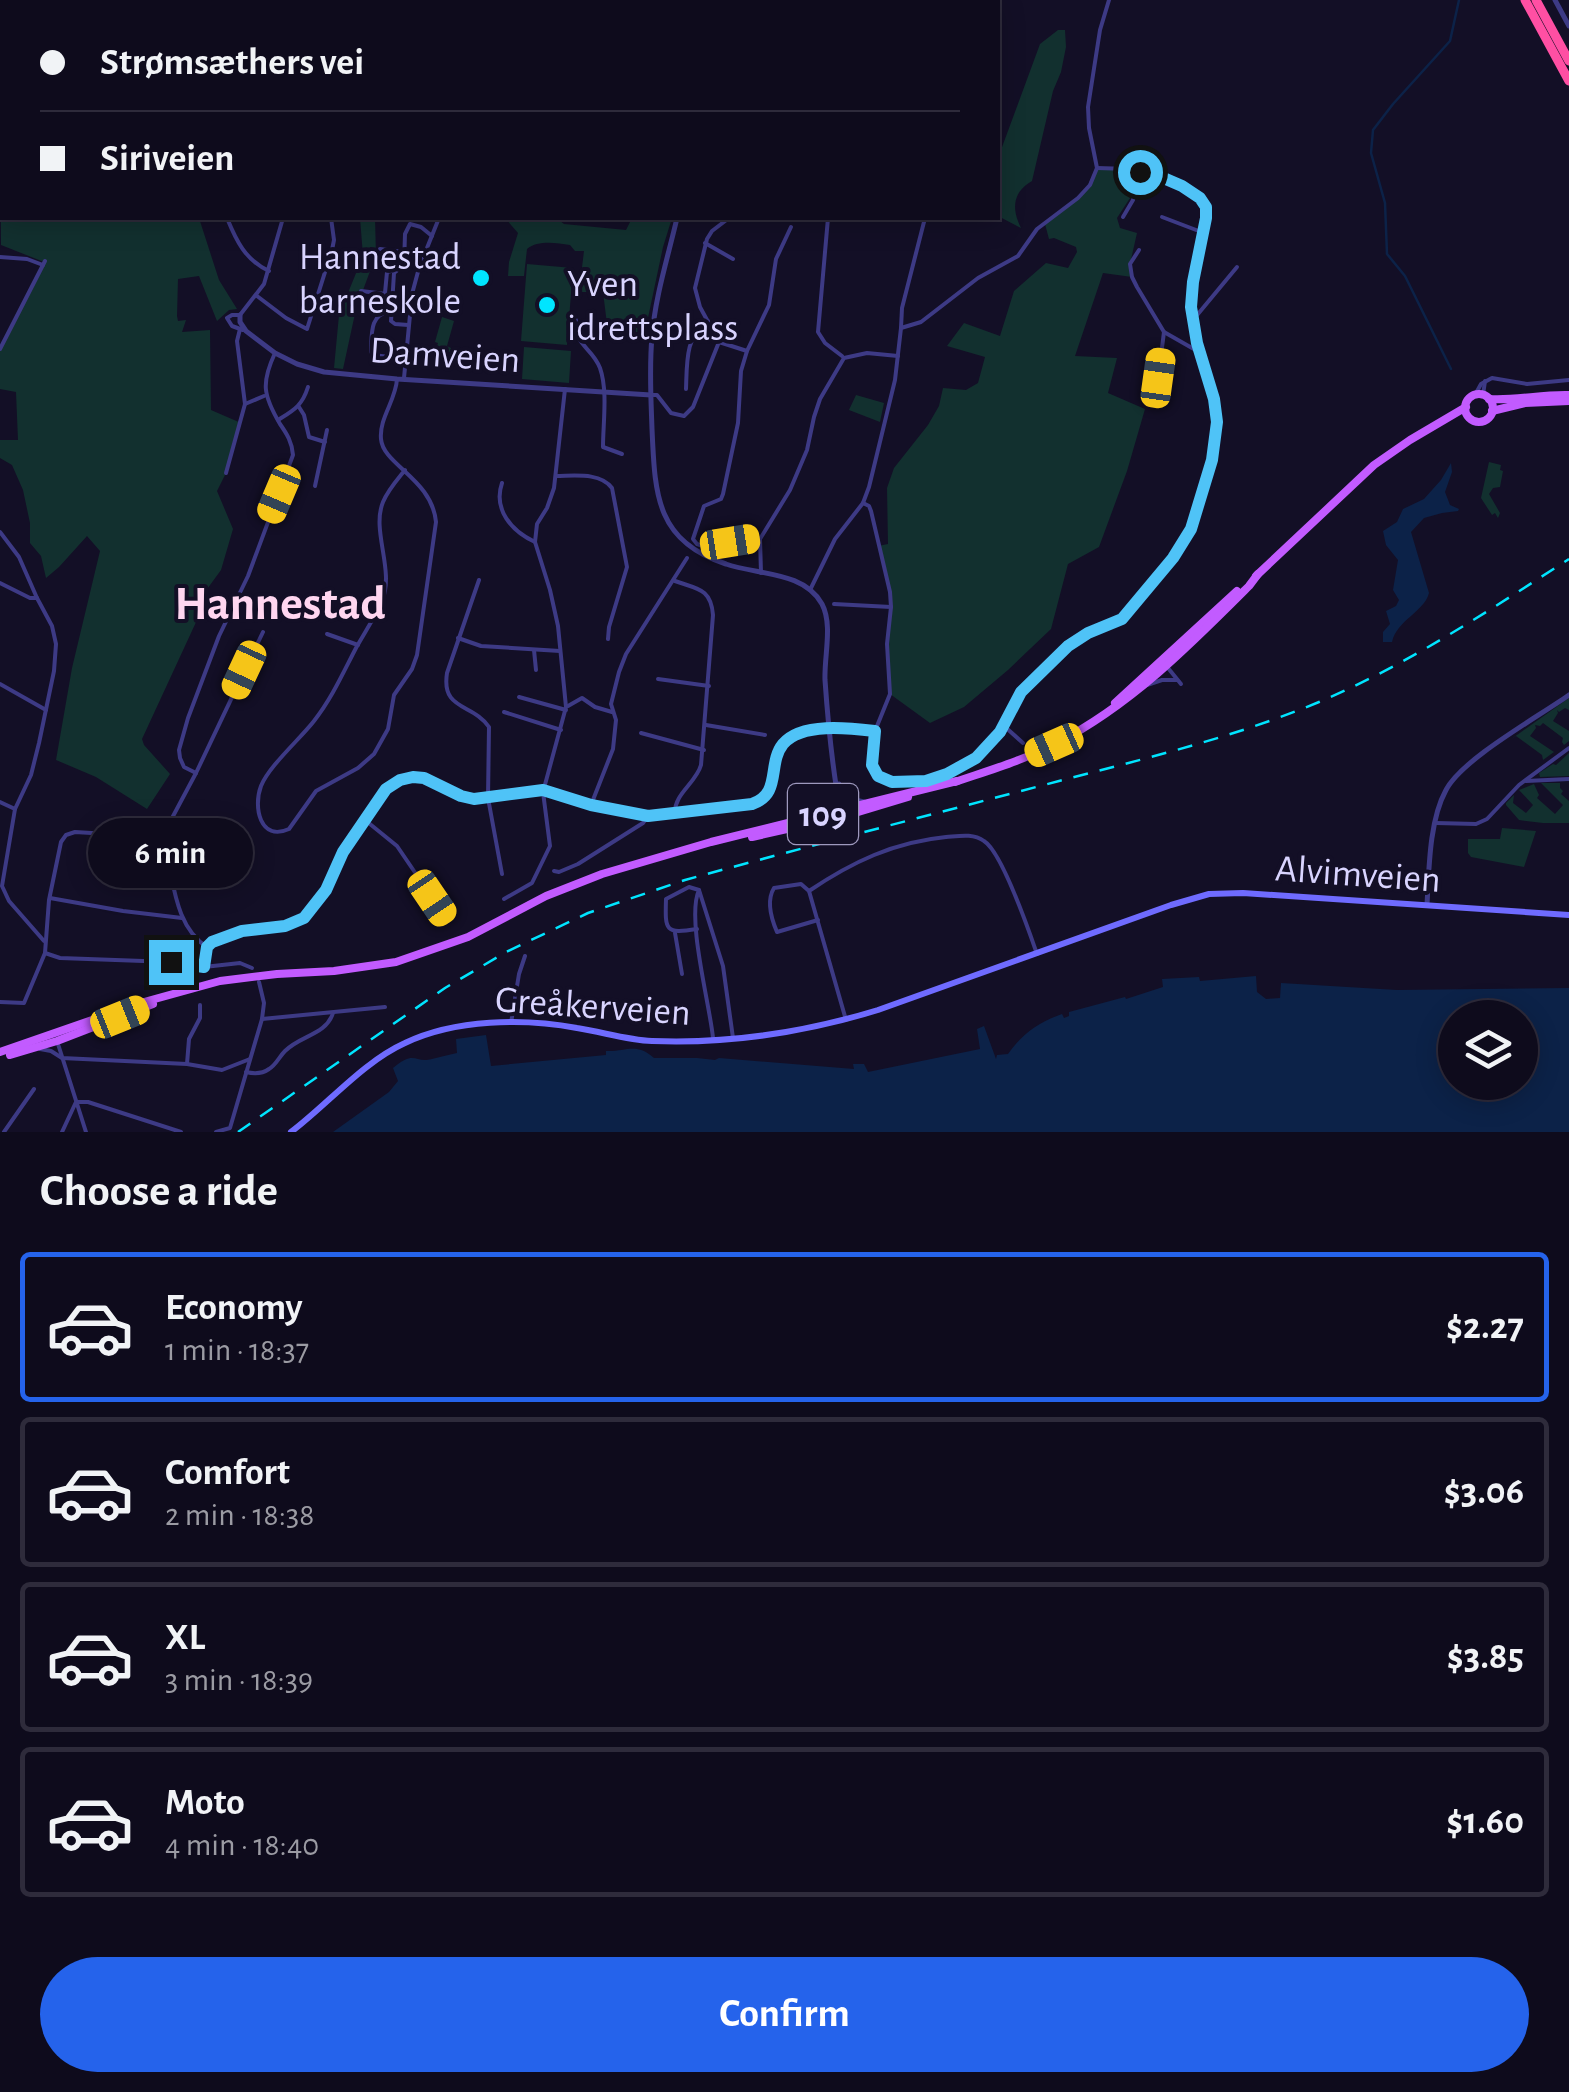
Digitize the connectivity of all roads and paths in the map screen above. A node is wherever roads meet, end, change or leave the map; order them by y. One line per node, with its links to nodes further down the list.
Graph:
1 (1109, 0): 8 (street)
2 (1525, 0): 7 (highway)
3 (1536, 0): 6 (highway)
4 (1555, 0): 5 (street)
5 (1569, 26)
6 (1569, 62)
7 (1569, 81)
8 (1097, 168): 9 (street); 44 (street)
9 (1140, 172): 10 (street); 21 (street)
10 (1123, 217)
11 (1162, 217): 21 (street)
12 (228, 220): 32 (street)
13 (282, 220): 32 (street)
14 (332, 220): 35 (street)
15 (437, 220): 22 (street)
16 (678, 220): 63 (street)
17 (726, 220): 23 (street)
18 (828, 220): 53 (street)
19 (924, 220): 44 (street)
20 (792, 227): 49 (street)
21 (1204, 233): 39 (street)
22 (432, 236): 26 (street); 31 (street)
23 (705, 243): 28 (street); 40 (street)
24 (380, 249): 26 (street)
25 (1139, 250): 46 (street)
26 (404, 252): 29 (street)
27 (0, 257): 48 (street)
28 (733, 259)
29 (404, 265): 31 (street); 34 (street)
30 (1237, 267): 39 (street)
31 (419, 268): 42 (street)
32 (269, 271): 35 (street)
33 (361, 291): 34 (street)
34 (388, 294): 36 (street)
35 (257, 296): 37 (street)
36 (390, 311): 42 (street); 54 (street)
37 (240, 315): 45 (street); 45 (street)
38 (576, 320): 61 (street)
39 (1193, 320): 50 (street)
40 (708, 321): 43 (street); 47 (street)
41 (673, 322): 43 (street)
42 (408, 325): 54 (street)
43 (698, 328): 59 (street)
44 (900, 328): 52 (street)
45 (243, 330): 51 (street, Damveien); 66 (street)
46 (1164, 332): 50 (street); 55 (street)
47 (719, 342): 49 (street); 63 (street)
48 (0, 350)
49 (747, 351): 83 (street)
50 (1199, 352): 115 (street)
51 (275, 353): 56 (street, Damveien); 62 (street)
52 (898, 356): 53 (street); 81 (street)
53 (844, 358): 83 (street)
54 (406, 359): 56 (street)
55 (1158, 378)
56 (401, 379): 60 (street, Damveien); 76 (street)
57 (1569, 380): 64 (street)
58 (308, 387): 67 (street)
59 (686, 388)
60 (565, 389): 61 (street, Damveien); 78 (street)
61 (603, 391): 63 (street, Damveien); 75 (street)
62 (266, 395): 66 (street); 71 (street)
63 (651, 395): 86 (street)
64 (1482, 396): 65 (main road, 109); 68 (main road, 109); 69 (main road)
65 (1569, 398): 69 (main road, 109)
66 (246, 404): 77 (street)
67 (299, 407): 71 (street); 74 (street)
68 (1466, 407): 70 (main road); 72 (main road, 109)
69 (1492, 412): 70 (main road, 109)
70 (1470, 418): 72 (main road, 109)
71 (278, 420): 124 (street)
72 (1440, 423): 101 (main road, 109)
73 (328, 430): 74 (street)
74 (325, 442): 80 (street)
75 (622, 454)
76 (405, 470): 98 (street); 98 (street)
77 (226, 473)
78 (556, 476): 84 (street); 97 (street)
79 (502, 482): 84 (street)
80 (315, 486)
81 (862, 502): 90 (street); 93 (street)
82 (0, 532): 91 (street)
83 (760, 539): 86 (street)
84 (534, 542): 100 (street)
85 (687, 558): 88 (street)
86 (761, 573): 90 (street)
87 (479, 580): 96 (street)
88 (674, 580): 105 (street); 112 (street)
89 (0, 583): 91 (street)
90 (810, 590): 116 (street)
91 (37, 598): 110 (street)
92 (834, 604): 93 (street)
93 (891, 607): 118 (street)
94 (262, 632): 124 (street)
95 (327, 634): 98 (street)
96 (458, 638): 99 (street); 131 (street)
97 (608, 639)
98 (358, 645)
99 (534, 650): 100 (street); 102 (street)
100 (560, 651): 109 (street)
101 (1165, 663): 106 (main road, 109); 106 (street); 113 (main road, 109)
102 (536, 670)
103 (658, 679): 105 (street)
104 (0, 684): 110 (street)
105 (709, 686): 114 (street)
106 (1143, 687): 113 (main road, 109)
107 (1569, 695): 140 (street)
108 (519, 697): 109 (street)
109 (566, 708): 112 (street); 117 (street)
110 (46, 710): 135 (street)
111 (504, 712): 117 (street)
112 (612, 712): 134 (street)
113 (1099, 717): 128 (main road, 109)
114 (706, 725): 120 (street); 123 (street)
115 (1003, 725): 118 (street); 121 (street)
116 (828, 728): 118 (street); 125 (street); 137 (street)
117 (561, 730): 129 (street)
118 (875, 731)
119 (641, 733): 123 (street)
120 (765, 735)
121 (1023, 744)
122 (1569, 748): 127 (street)
123 (704, 750): 137 (street)
124 (196, 773): 141 (street)
125 (836, 776): 130 (street); 136 (street)
126 (1569, 779): 127 (street)
127 (1526, 780): 140 (street)
128 (958, 781): 133 (main road, 109); 136 (main road, 109)
129 (543, 790): 131 (street); 134 (street); 147 (street)
130 (843, 795): 133 (street); 136 (street)
131 (488, 798): 139 (street); 143 (street)
132 (0, 802): 135 (street)
133 (867, 802): 136 (main road, 109)
134 (591, 805): 138 (street)
135 (15, 810): 156 (street)
136 (844, 811): 172 (main road, 109)
137 (675, 813): 138 (street)
138 (648, 816): 142 (street)
139 (365, 820): 153 (street); 157 (street)
140 (1436, 823): 148 (street)
141 (162, 844): 146 (street); 151 (street)
142 (554, 871)
143 (502, 874)
144 (699, 890): 154 (street); 155 (street); 173 (street)
145 (809, 891): 152 (street); 152 (street); 159 (street)
146 (50, 898): 151 (street); 156 (street)
147 (504, 899)
148 (1427, 905): 149 (main road, Alvimveien); 150 (main road, Alvimveien)
149 (1146, 914): 159 (main road, Greåkerveien)
150 (1569, 915)
151 (182, 918): 157 (street)
152 (818, 920): 170 (street)
153 (448, 921)
154 (698, 930): 155 (street); 174 (street)
155 (675, 933): 163 (street)
156 (44, 941): 158 (street)
157 (207, 947): 161 (street)
158 (45, 952): 161 (street); 165 (street)
159 (1036, 954): 170 (main road, Greåkerveien)
160 (525, 956): 171 (street)
161 (204, 967): 162 (street)
162 (252, 968)
163 (682, 974)
164 (259, 982): 169 (street)
165 (0, 1002)
166 (200, 1004): 179 (street)
167 (385, 1008): 168 (street)
168 (333, 1012): 169 (street); 180 (street)
169 (262, 1020): 178 (street)
170 (846, 1020): 173 (main road, Greåkerveien)
171 (511, 1023): 174 (main road, Greåkerveien); 188 (main road, Greåkerveien)
172 (56, 1038): 175 (main road, 109); 176 (main road, 109); 177 (street)
173 (733, 1038): 174 (main road, Greåkerveien)
174 (713, 1040)
175 (32, 1049): 176 (main road, 109); 177 (street)
176 (0, 1055)
177 (62, 1058): 179 (street); 182 (street)
178 (250, 1059): 179 (street); 180 (street)
179 (188, 1064)
180 (246, 1072): 187 (street)
181 (34, 1089): 183 (street)
182 (76, 1102): 184 (street); 185 (street); 186 (street)
183 (4, 1132)
184 (62, 1132)
185 (86, 1132)
186 (181, 1132)
187 (216, 1132)
188 (291, 1132)

